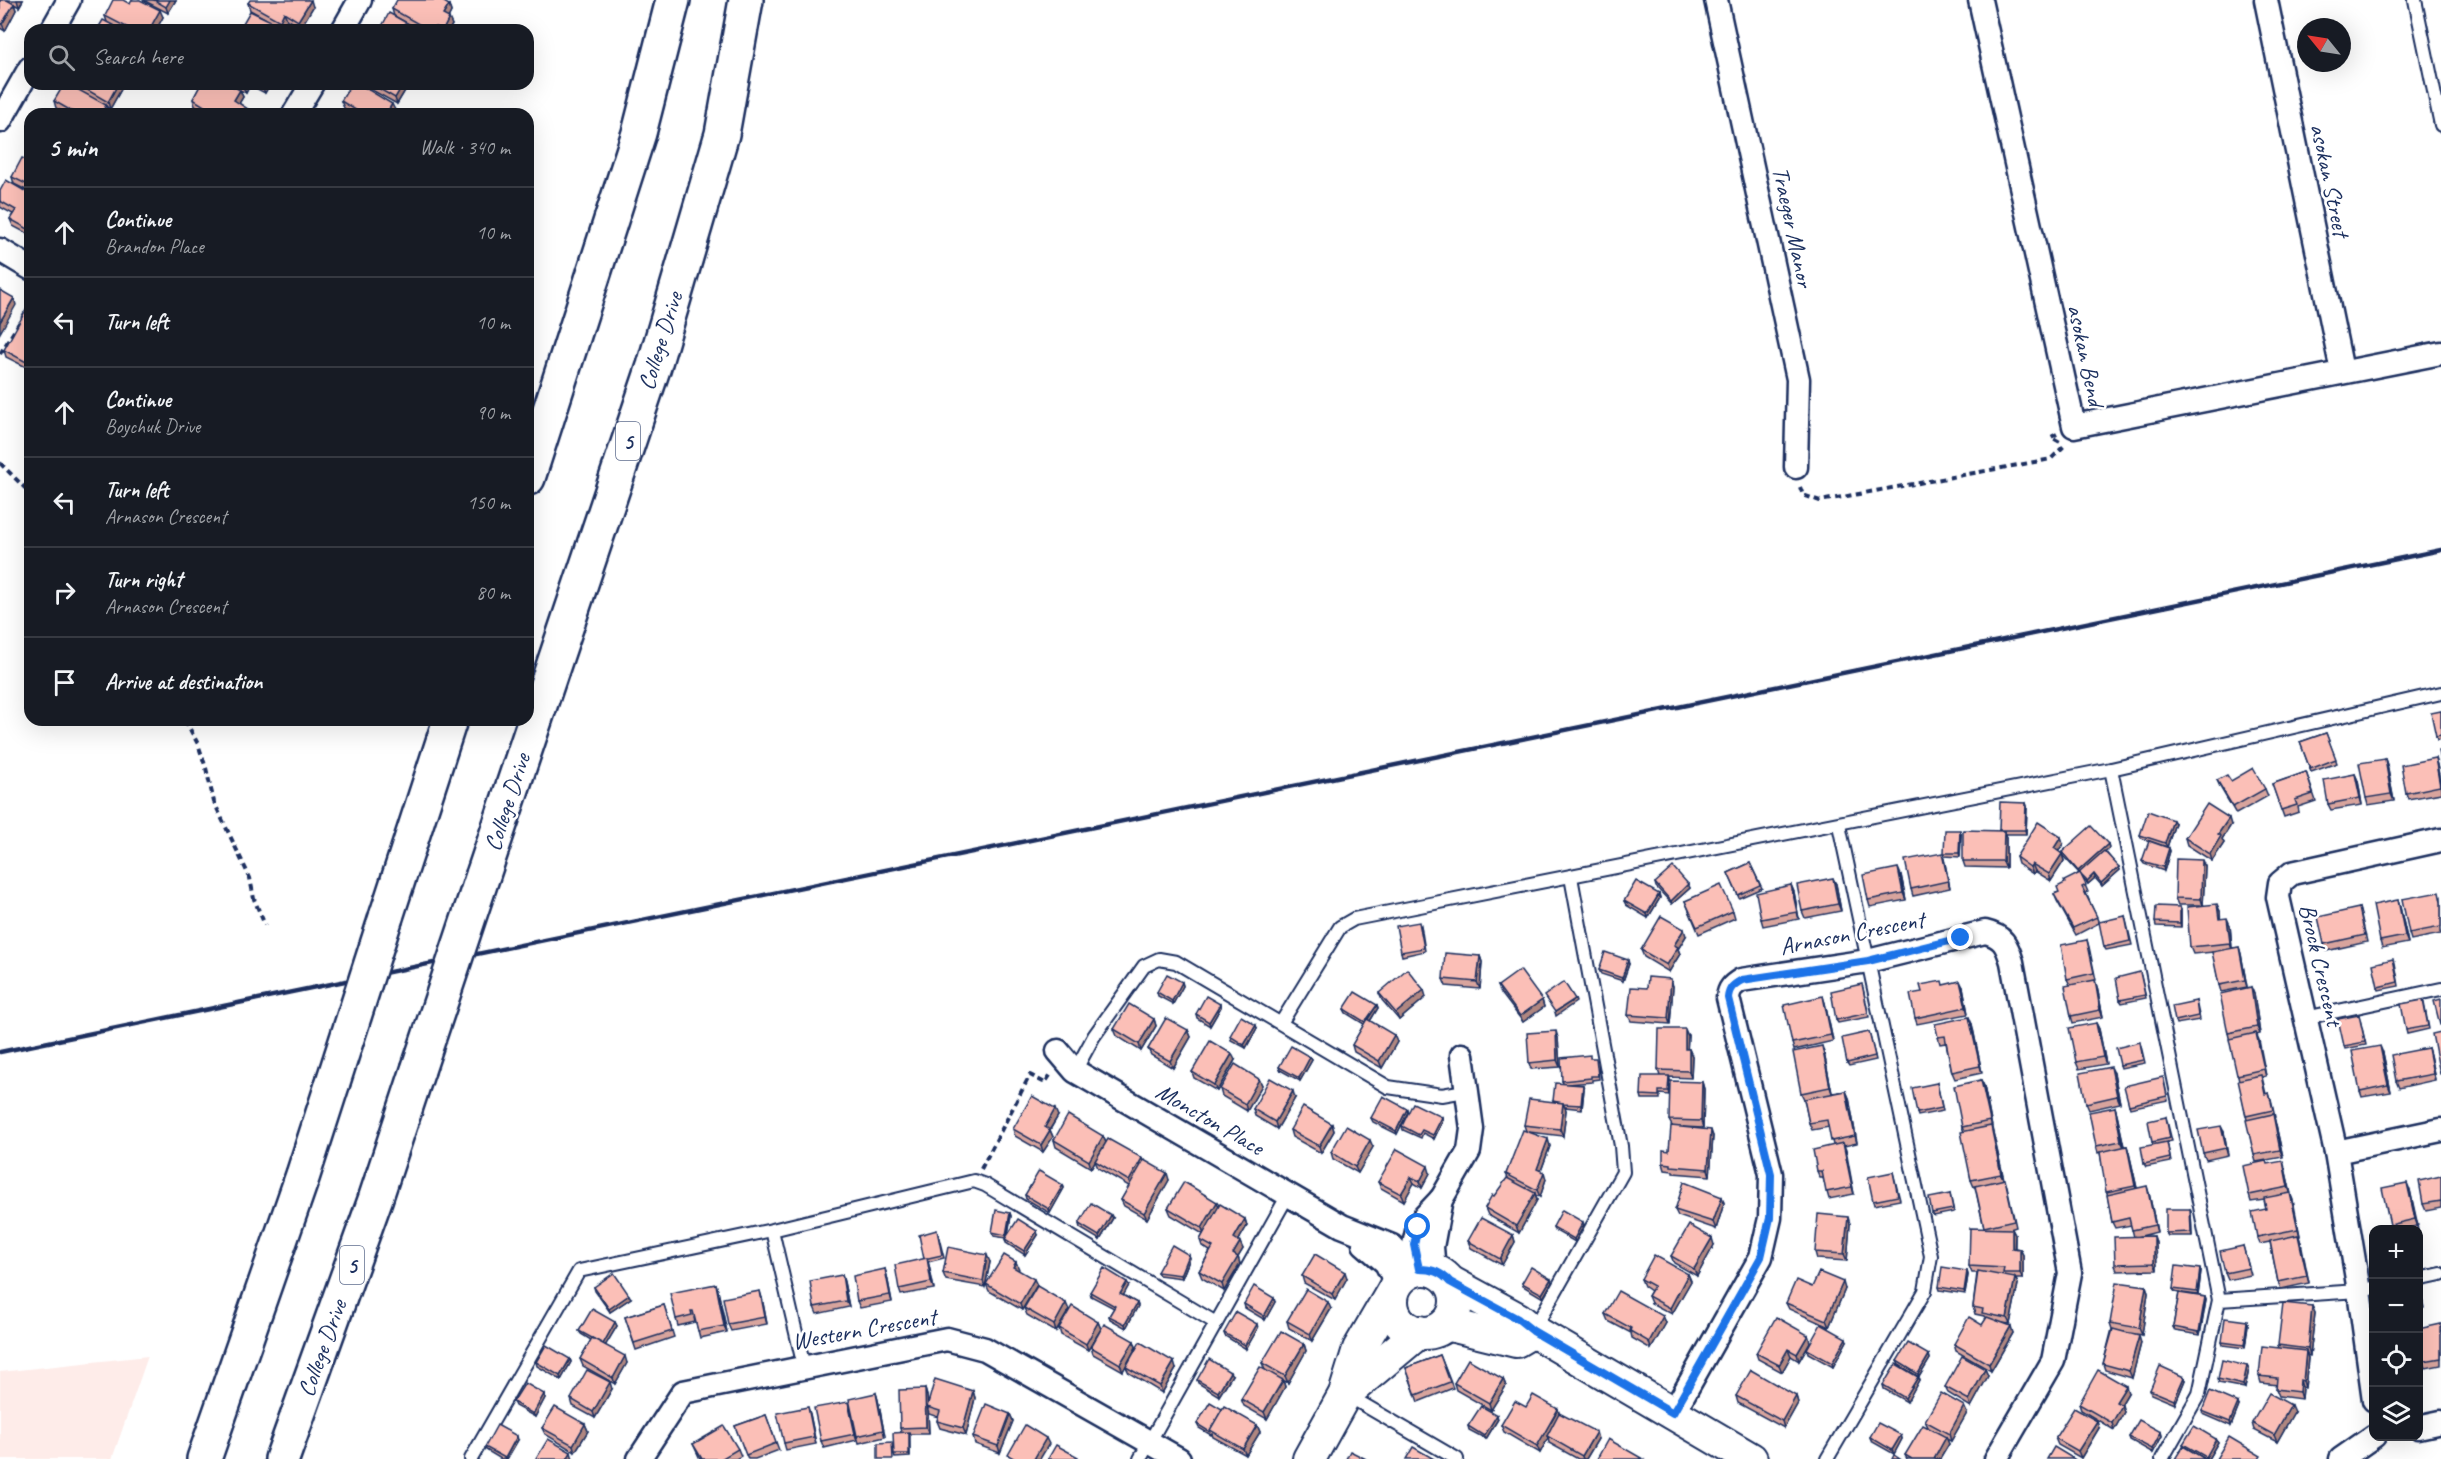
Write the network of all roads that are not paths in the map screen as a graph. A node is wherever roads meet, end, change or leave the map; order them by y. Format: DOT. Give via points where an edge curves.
graph roads {
  1 [pos="69,0"];
  2 [pos="360,0"];
  3 [pos="673,0"];
  4 [pos="747,0"];
  5 [pos="1716,0"];
  6 [pos="1980,0"];
  7 [pos="2266,0"];
  8 [pos="2415,0"];
  9 [pos="55,24"];
  10 [pos="346,24"];
  11 [pos="24,79"];
  12 [pos="308,90"];
  13 [pos="298,108"];
  14 [pos="0,121"];
  15 [pos="2441,125"];
  16 [pos="0,250"];
  17 [pos="24,264"];
  18 [pos="2441,353"];
  19 [pos="2342,371"];
  20 [pos="534,459"];
  21 [pos="1796,467"];
  22 [pos="2441,693"];
  23 [pos="534,723"];
  24 [pos="448,726"];
  25 [pos="533,726"];
  26 [pos="2111,769"];
  27 [pos="1839,825"];
  28 [pos="2441,840"];
  29 [pos="1571,877"];
  30 [pos="1868,961"];
  31 [pos="2441,989"];
  32 [pos="2306,1018"];
  33 [pos="1281,1023"];
  34 [pos="1058,1051"];
  35 [pos="1462,1055"];
  36 [pos="1075,1071"];
  37 [pos="1465,1092"];
  38 [pos="2441,1130"];
  39 [pos="2336,1152"];
  40 [pos="1288,1195"];
  41 [pos="772,1230"];
  42 [pos="2441,1274"];
  43 [pos="1418,1278"];
  44 [pos="2423,1278"];
  45 [pos="2366,1290"];
  46 [pos="2219,1300"];
  47 [pos="1216,1323"];
  48 [pos="1433,1328"];
  49 [pos="1533,1331"];
  50 [pos="804,1367"];
  51 [pos="2372,1387"];
  52 [pos="1345,1394"];
  53 [pos="1673,1413"];
  54 [pos="2441,1422"];
  55 [pos="2423,1426"];
  56 [pos="2369,1440"];
  57 [pos="1145,1451"];
  58 [pos="204,1459"];
  59 [pos="282,1459"];
  60 [pos="471,1459"];
  61 [pos="639,1459"];
  62 [pos="1179,1459"];
  63 [pos="1309,1459"];
  64 [pos="1457,1459"];
  65 [pos="1752,1459"];
  66 [pos="1827,1459"];
  67 [pos="1996,1459"];
  68 [pos="2162,1459"];
  69 [pos="2341,1459"];
  1 -- 9 [label="street"];
  2 -- 10 [label="street"];
  3 -- 20 [label="highway" via="639,133"];
  4 -- 23 [label="highway, College Drive / 5, bridge" via="722,134 654,366"];
  5 -- 21 [label="street, Traeger Manor" via="1798,379"];
  6 -- 19 [label="street, asokan Bend" via="2074,426"];
  7 -- 19 [label="street, asokan Street"];
  8 -- 15 [label="lane"];
  11 -- 14 [label="street"];
  12 -- 13 [label="street"];
  16 -- 17 [label="street"];
  18 -- 19 [label="street, asokan Bend"];
  22 -- 26 [label="lane"];
  24 -- 58 [label="highway, bridge" via="300,1186"];
  25 -- 59 [label="highway, College Drive / 5, bridge" via="375,1200"];
  26 -- 27 [label="lane"];
  26 -- 46 [label="lane"];
  27 -- 29 [label="lane"];
  27 -- 30 [label="lane"];
  28 -- 32 [label="street, Brock Crescent" via="2292,873 2280,883 2278,897"];
  29 -- 33 [label="lane" via="1354,919 1341,927"];
  29 -- 49 [label="lane" via="1622,1146 1623,1172"];
  30 -- 53 [label="street, Arnason Crescent" via="1742,980 1729,991 1771,1174 1770,1218 1761,1257"];
  30 -- 66 [label="lane" via="1931,1256 1925,1291"];
  30 -- 67 [label="street, Arnason Crescent" via="1984,933 2004,942 2012,962 2070,1273 2053,1361"];
  31 -- 32 [label="lane"];
  32 -- 39 [label="street, Brock Crescent"];
  33 -- 36 [label="lane" via="1176,962 1159,959 1144,966 1094,1036"];
  33 -- 37 [label="lane" via="1388,1087 1442,1095"];
  34 -- 36 [label="street, Moncton Place"];
  35 -- 37 [label="street"];
  36 -- 40 [label="street, Moncton Place"];
  37 -- 43 [label="street" via="1472,1129 1469,1151 1442,1198 1432,1247"];
  38 -- 39 [label="street"];
  39 -- 45 [label="street, Brock Crescent"];
  40 -- 43 [label="street, Moncton Place" via="1342,1226 1392,1246"];
  40 -- 47 [label="lane"];
  41 -- 47 [label="lane" via="974,1181"];
  41 -- 50 [label="lane"];
  41 -- 60 [label="lane" via="579,1270"];
  42 -- 44 [label="lane"];
  43 -- 48 [label="street" via="1456,1299 1452,1317"];
  43 -- 48 [label="street" via="1393,1308 1396,1317 1410,1329"];
  43 -- 49 [label="street" via="1518,1319"];
  43 -- 52 [label="street" via="1359,1349"];
  45 -- 46 [label="lane"];
  45 -- 51 [label="street, Brock Crescent"];
  46 -- 68 [label="lane" via="2199,1394"];
  47 -- 57 [label="lane"];
  48 -- 49 [label="street" via="1516,1341"];
  48 -- 52 [label="street"];
  49 -- 53 [label="street"];
  50 -- 57 [label="street, Western Crescent" via="947,1339 985,1348"];
  50 -- 61 [label="street, Western Crescent" via="683,1392"];
  52 -- 63 [label="street"];
  52 -- 64 [label="lane"];
  53 -- 65 [label="street"];
  54 -- 55 [label="street"];
  56 -- 69 [label="street"];
  57 -- 62 [label="street, Western Crescent"];
}
